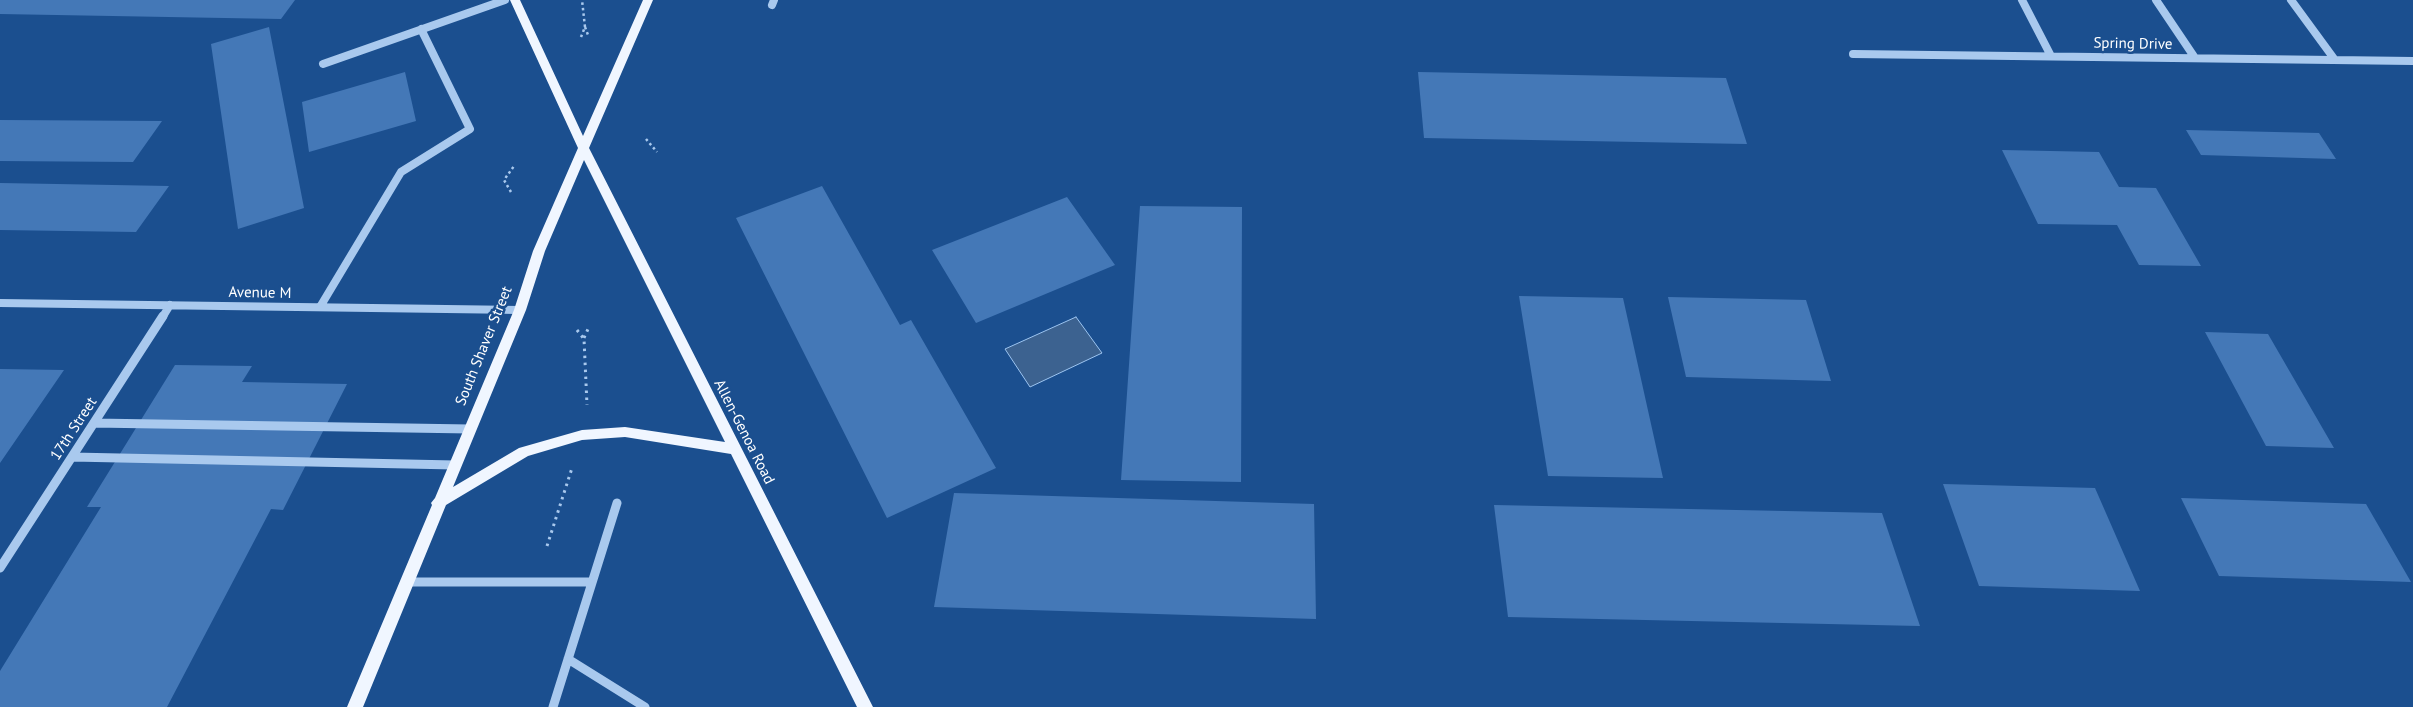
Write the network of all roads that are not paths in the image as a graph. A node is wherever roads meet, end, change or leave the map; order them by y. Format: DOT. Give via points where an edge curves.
graph roads {
  1 [pos="505,0"];
  2 [pos="515,0"];
  3 [pos="648,0"];
  4 [pos="2022,0"];
  5 [pos="2156,0"];
  6 [pos="2291,0"];
  7 [pos="421,29"];
  8 [pos="1853,54"];
  9 [pos="2051,56"];
  10 [pos="2195,58"];
  11 [pos="2335,60"];
  12 [pos="2413,61"];
  13 [pos="323,64"];
  14 [pos="584,149"];
  15 [pos="0,303"];
  16 [pos="170,305"];
  17 [pos="320,307"];
  18 [pos="520,310"];
  19 [pos="94,423"];
  20 [pos="470,429"];
  21 [pos="735,449"];
  22 [pos="72,457"];
  23 [pos="455,465"];
  24 [pos="438,503"];
  25 [pos="617,503"];
  26 [pos="0,568"];
  27 [pos="407,582"];
  28 [pos="592,582"];
  29 [pos="568,659"];
  30 [pos="356,707"];
  31 [pos="553,707"];
  32 [pos="645,707"];
  33 [pos="865,707"];
  1 -- 7 [label="street"];
  2 -- 14 [label="main road, Allen-Genoa Road"];
  3 -- 14 [label="main road, South Shaver Street"];
  4 -- 9 [label="street"];
  5 -- 10 [label="street"];
  6 -- 11 [label="street"];
  7 -- 13 [label="street"];
  7 -- 17 [label="street" via="470,129 401,172"];
  8 -- 9 [label="street, Spring Drive"];
  9 -- 10 [label="street, Spring Drive"];
  10 -- 11 [label="street, Spring Drive"];
  11 -- 12 [label="street, Spring Drive"];
  14 -- 18 [label="main road, South Shaver Street" via="539,251"];
  14 -- 21 [label="main road, Allen-Genoa Road"];
  15 -- 16 [label="street, Avenue M"];
  16 -- 17 [label="street, Avenue M"];
  16 -- 19 [label="street, 17th Street"];
  17 -- 18 [label="street, Avenue M"];
  18 -- 20 [label="main road, South Shaver Street"];
  19 -- 20 [label="street"];
  19 -- 22 [label="street, 17th Street"];
  20 -- 23 [label="main road, South Shaver Street"];
  21 -- 24 [label="main road" via="625,432 582,435 524,452"];
  21 -- 33 [label="main road, Allen-Genoa Road"];
  22 -- 23 [label="street"];
  22 -- 26 [label="street, 17th Street"];
  23 -- 24 [label="main road, South Shaver Street"];
  24 -- 27 [label="main road, South Shaver Street"];
  25 -- 28 [label="street"];
  27 -- 28 [label="street"];
  27 -- 30 [label="main road, South Shaver Street"];
  28 -- 29 [label="street"];
  29 -- 31 [label="street"];
  29 -- 32 [label="street"];
}
